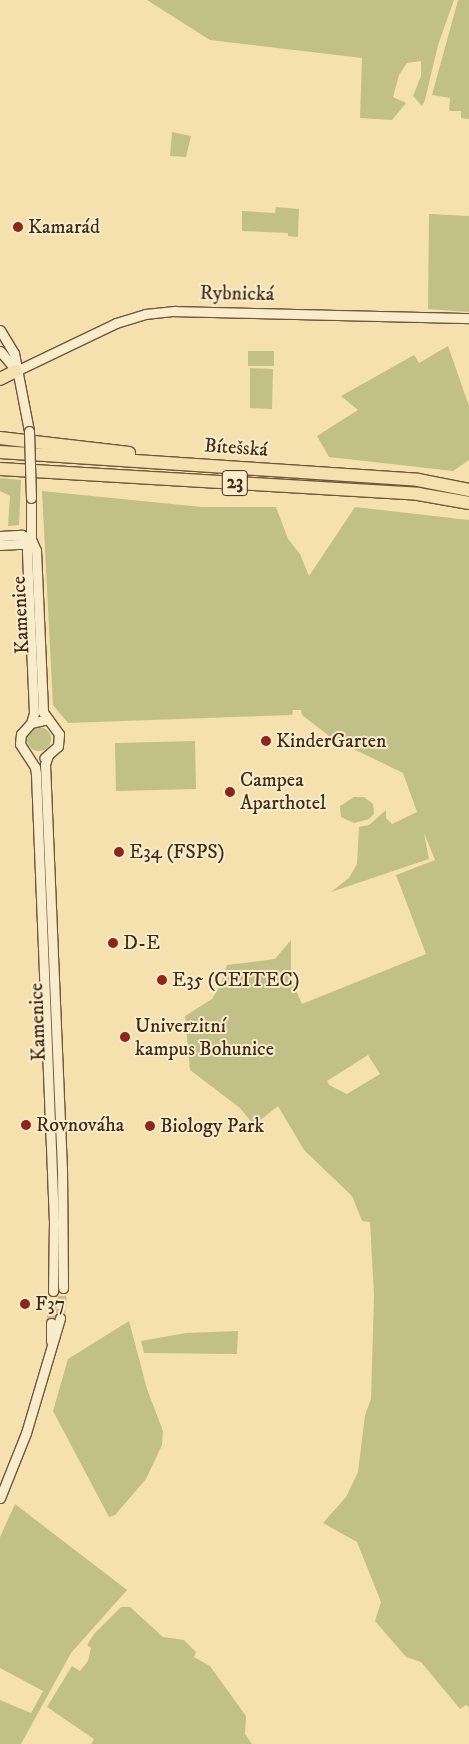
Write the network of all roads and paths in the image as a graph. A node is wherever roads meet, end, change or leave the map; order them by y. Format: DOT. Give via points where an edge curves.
graph roads {
  1 [pos="469,318"];
  2 [pos="0,330"];
  3 [pos="0,351"];
  4 [pos="16,371"];
  5 [pos="0,379"];
  6 [pos="0,438"];
  7 [pos="0,452"];
  8 [pos="193,464"];
  9 [pos="0,470"];
  10 [pos="469,490"];
  11 [pos="469,503"];
  12 [pos="0,536"];
  13 [pos="31,539"];
  14 [pos="0,545"];
  15 [pos="48,719"];
  16 [pos="31,723"];
  17 [pos="48,755"];
  18 [pos="31,760"];
  19 [pos="62,1288"];
  20 [pos="53,1291"];
  21 [pos="60,1318"];
  22 [pos="50,1323"];
  23 [pos="51,1341"];
  24 [pos="0,1498"];
  1 -- 4 [label="street, Rybnická" via="175,310 145,314 116,323"];
  2 -- 4 [label="street, Kamenice" via="14,353"];
  3 -- 4 [label="street"];
  4 -- 5 [label="highway"];
  4 -- 13 [label="street, Kamenice, bridge" via="29,431"];
  6 -- 8 [label="highway" via="88,446"];
  7 -- 8 [label="highway, Bítešská / 23"];
  8 -- 10 [label="highway, Bítešská / 23" via="418,480"];
  9 -- 11 [label="highway, Bítešská / 23" via="418,494"];
  12 -- 13 [label="street" via="22,535"];
  13 -- 14 [label="street" via="22,544"];
  13 -- 15 [label="street, Kamenice" via="36,550 43,705"];
  13 -- 16 [label="street, Kamenice" via="27,551 34,713"];
  15 -- 16 [label="street"];
  15 -- 17 [label="street, Kamenice" via="60,734 58,746"];
  16 -- 18 [label="street, Kamenice" via="21,734 20,744"];
  17 -- 18 [label="street"];
  17 -- 19 [label="street, Kamenice" via="45,764 62,1169"];
  18 -- 20 [label="street, Kamenice" via="36,774 45,990 54,1221"];
  21 -- 23 [label="street"];
  22 -- 23 [label="street"];
  23 -- 24 [label="street" via="26,1433"];
}
